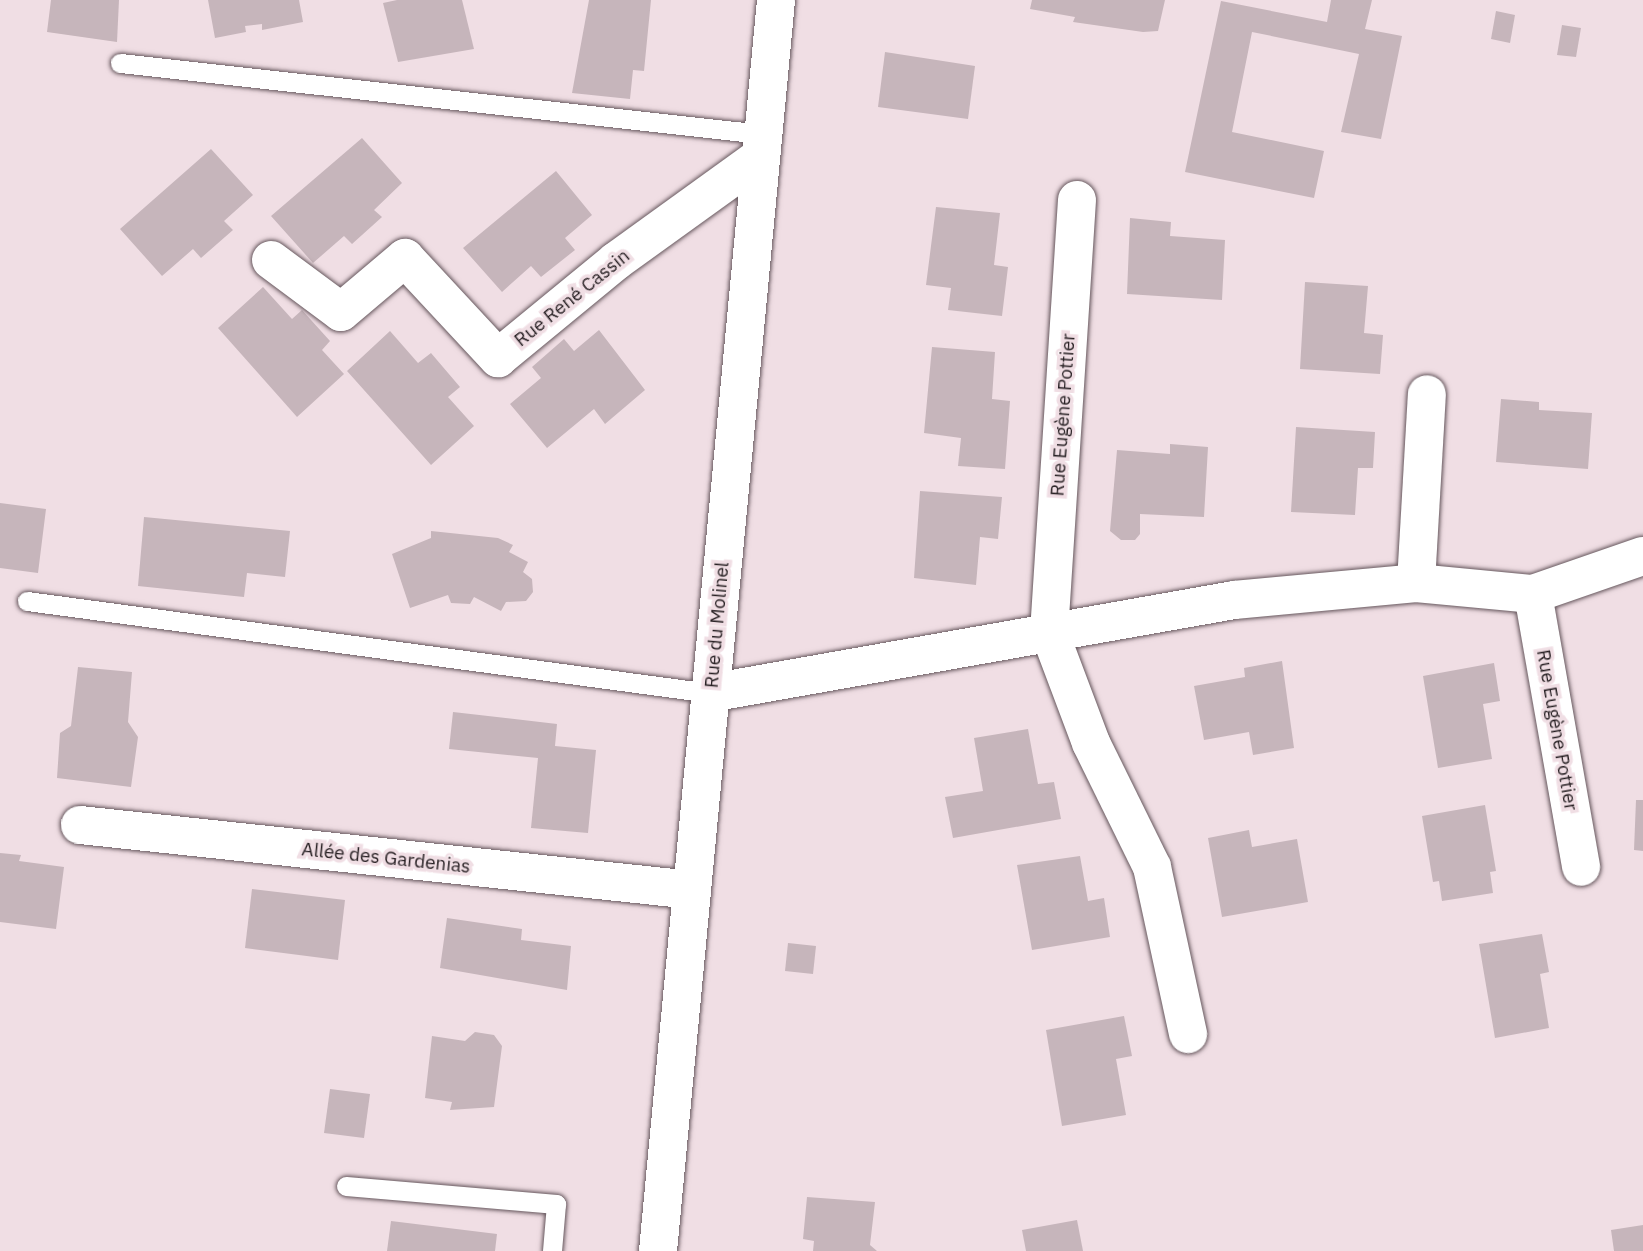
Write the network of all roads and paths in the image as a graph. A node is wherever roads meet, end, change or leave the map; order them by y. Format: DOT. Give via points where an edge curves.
graph roads {
  1 [pos="776,0"];
  2 [pos="120,63"];
  3 [pos="761,145"];
  4 [pos="1077,200"];
  5 [pos="271,260"];
  6 [pos="1427,394"];
  7 [pos="1643,556"];
  8 [pos="1416,583"];
  9 [pos="1533,594"];
  10 [pos="27,601"];
  11 [pos="1049,631"];
  12 [pos="710,693"];
  13 [pos="80,825"];
  14 [pos="1581,867"];
  15 [pos="692,890"];
  16 [pos="1188,1034"];
  17 [pos="346,1186"];
  18 [pos="552,1251"];
  19 [pos="658,1251"];
  1 -- 3 [label="street, Rue du Molinel"];
  2 -- 3 [label="lane"];
  3 -- 5 [label="street, Rue René Cassin" via="498,358 405,257 341,312"];
  3 -- 12 [label="street, Rue du Molinel"];
  4 -- 11 [label="street, Rue Eugène Pottier"];
  6 -- 8 [label="street"];
  7 -- 9 [label="street"];
  8 -- 9 [label="street"];
  8 -- 11 [label="street" via="1234,600"];
  9 -- 14 [label="street, Rue Eugène Pottier"];
  10 -- 12 [label="lane"];
  11 -- 12 [label="street"];
  11 -- 16 [label="street, Rue Eugène Pottier" via="1091,743 1152,867"];
  12 -- 15 [label="street, Rue du Molinel"];
  13 -- 15 [label="street, Allée des Gardenias"];
  15 -- 19 [label="street, Rue du Molinel"];
  17 -- 18 [label="lane" via="556,1204"];
}
